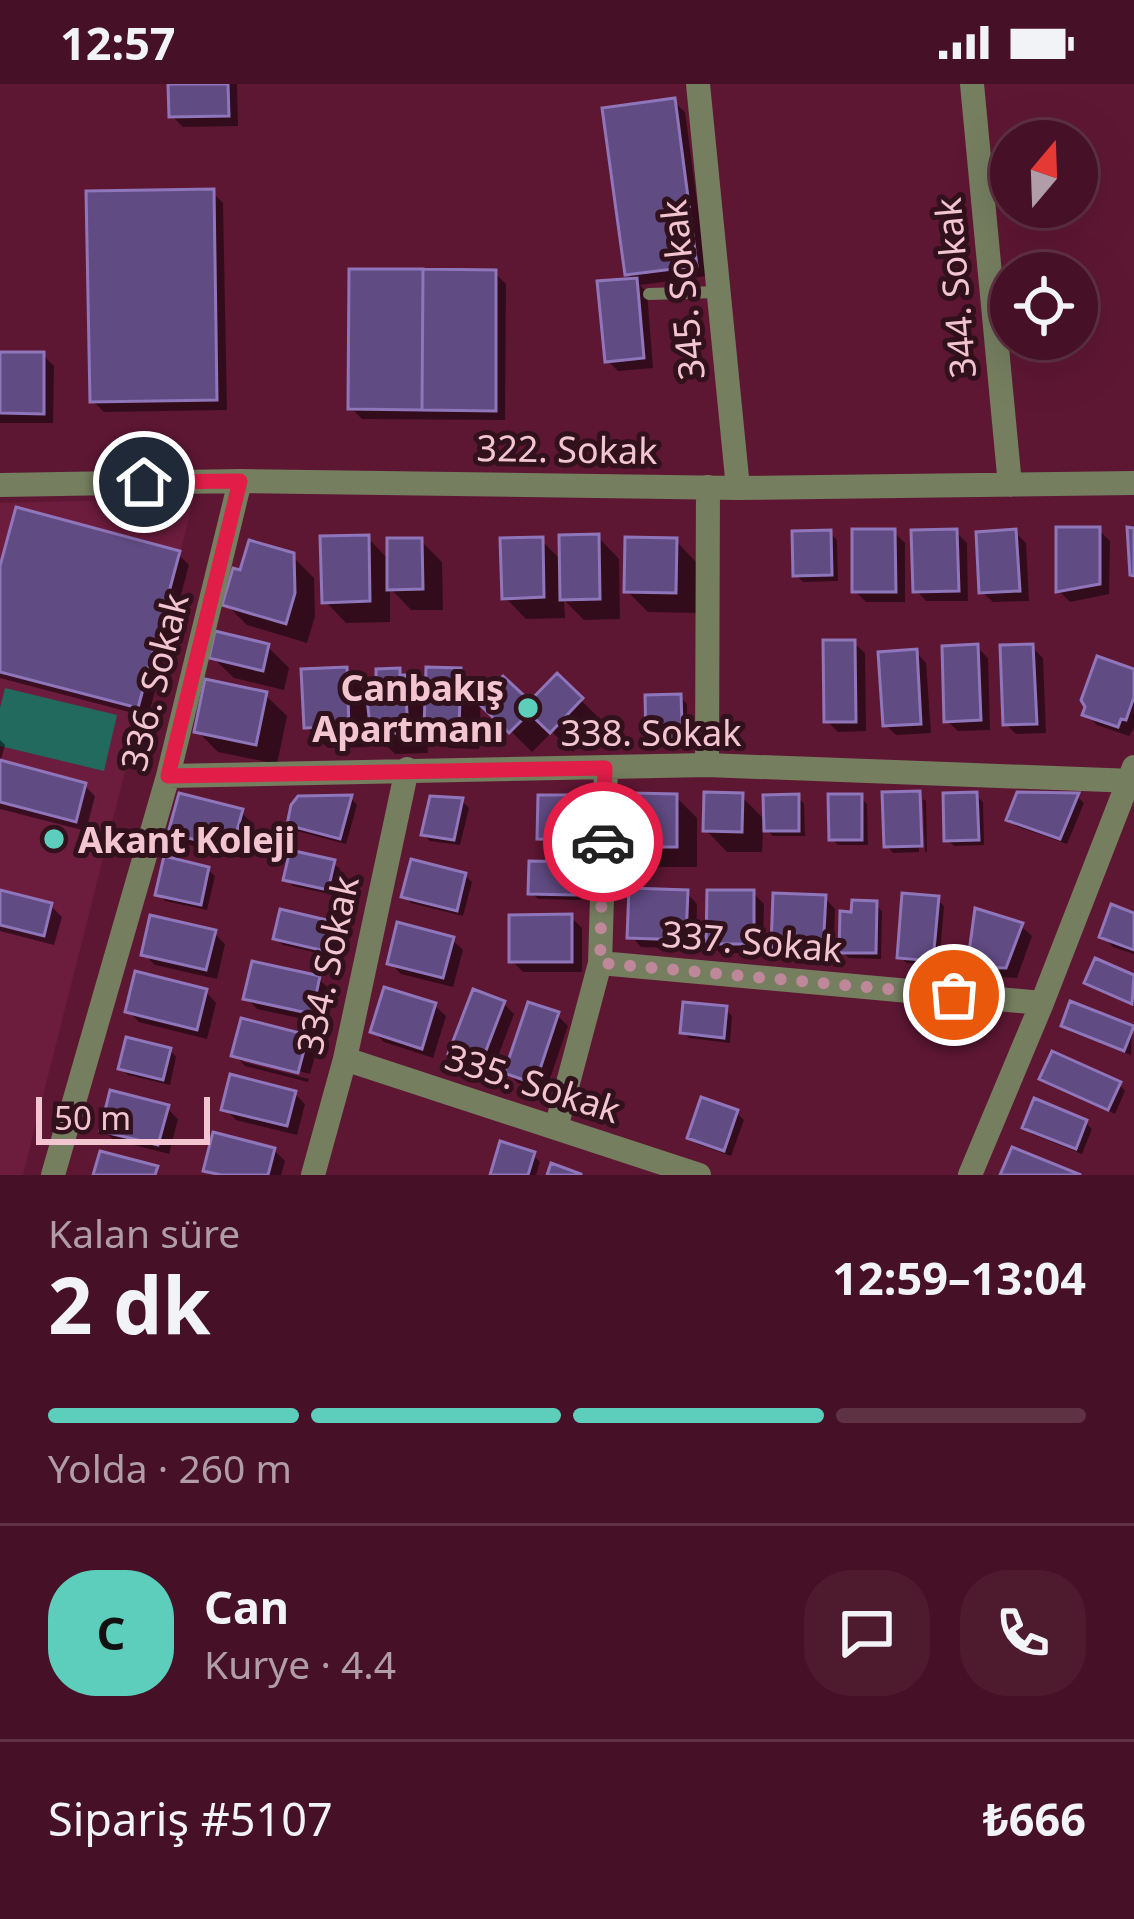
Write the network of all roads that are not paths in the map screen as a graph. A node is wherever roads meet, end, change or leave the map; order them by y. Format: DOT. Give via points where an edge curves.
graph roads {
  1 [pos="698,84"];
  2 [pos="972,84"];
  3 [pos="718,292"];
  4 [pos="649,294"];
  5 [pos="240,481"];
  6 [pos="1134,483"];
  7 [pos="0,484"];
  8 [pos="1010,485"];
  9 [pos="708,487"];
  10 [pos="737,488"];
  11 [pos="707,765"];
  12 [pos="605,768"];
  13 [pos="406,769"];
  14 [pos="168,776"];
  15 [pos="1133,776"];
  16 [pos="600,963"];
  17 [pos="1042,1003"];
  18 [pos="345,1059"];
  19 [pos="556,1128"];
  20 [pos="53,1175"];
  21 [pos="313,1175"];
  22 [pos="699,1175"];
  23 [pos="970,1175"];
  1 -- 3 [label="street, 345. Sokak"];
  2 -- 8 [label="street, 344. Sokak"];
  3 -- 4 [label="lane"];
  3 -- 10 [label="street, 345. Sokak"];
  5 -- 7 [label="street, 322. Sokak"];
  5 -- 9 [label="street, 322. Sokak"];
  5 -- 14 [label="street, 336. Sokak"];
  6 -- 8 [label="street, 322. Sokak"];
  8 -- 10 [label="street, 322. Sokak"];
  9 -- 10 [label="street, 322. Sokak"];
  9 -- 11 [label="street"];
  11 -- 12 [label="street, 338. Sokak"];
  11 -- 15 [label="street, 338. Sokak"];
  12 -- 13 [label="street, 338. Sokak"];
  12 -- 16 [label="street"];
  13 -- 14 [label="street, 338. Sokak"];
  13 -- 18 [label="street, 334. Sokak"];
  14 -- 20 [label="street, 336. Sokak"];
  15 -- 17 [label="street"];
  16 -- 17 [label="street, 337. Sokak"];
  16 -- 19 [label="street"];
  17 -- 23 [label="street"];
  18 -- 19 [label="street, 335. Sokak"];
  18 -- 21 [label="street, 334. Sokak"];
  19 -- 22 [label="street, 335. Sokak"];
}
